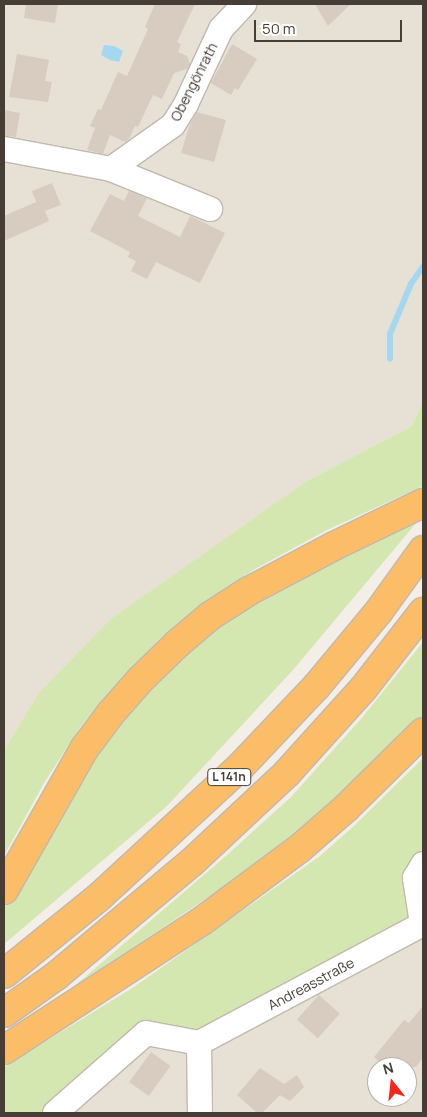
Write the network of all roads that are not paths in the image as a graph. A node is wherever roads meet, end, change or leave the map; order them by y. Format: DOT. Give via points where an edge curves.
graph roads {
  1 [pos="244,4"];
  2 [pos="4,149"];
  3 [pos="111,169"];
  4 [pos="210,209"];
  5 [pos="423,503"];
  6 [pos="423,550"];
  7 [pos="423,612"];
  8 [pos="423,732"];
  9 [pos="423,864"];
  10 [pos="4,890"];
  11 [pos="423,924"];
  12 [pos="4,974"];
  13 [pos="4,1013"];
  14 [pos="199,1044"];
  15 [pos="4,1050"];
  16 [pos="55,1113"];
  17 [pos="200,1113"];
  1 -- 3 [label="street, Obengönrath" via="221,29 173,125"];
  2 -- 3 [label="street"];
  3 -- 4 [label="street"];
  5 -- 10 [label="highway" via="249,591 210,616 140,680 84,749"];
  6 -- 12 [label="highway, L 141n" via="379,611 316,687 240,767 98,898"];
  7 -- 13 [label="highway, L 141n" via="363,689 287,773 185,868 56,976"];
  8 -- 15 [label="highway" via="374,782 299,849 202,921"];
  9 -- 11 [label="street" via="415,878"];
  11 -- 14 [label="street, Andreasstraße"];
  14 -- 16 [label="street" via="146,1033"];
  14 -- 17 [label="street"];
}
